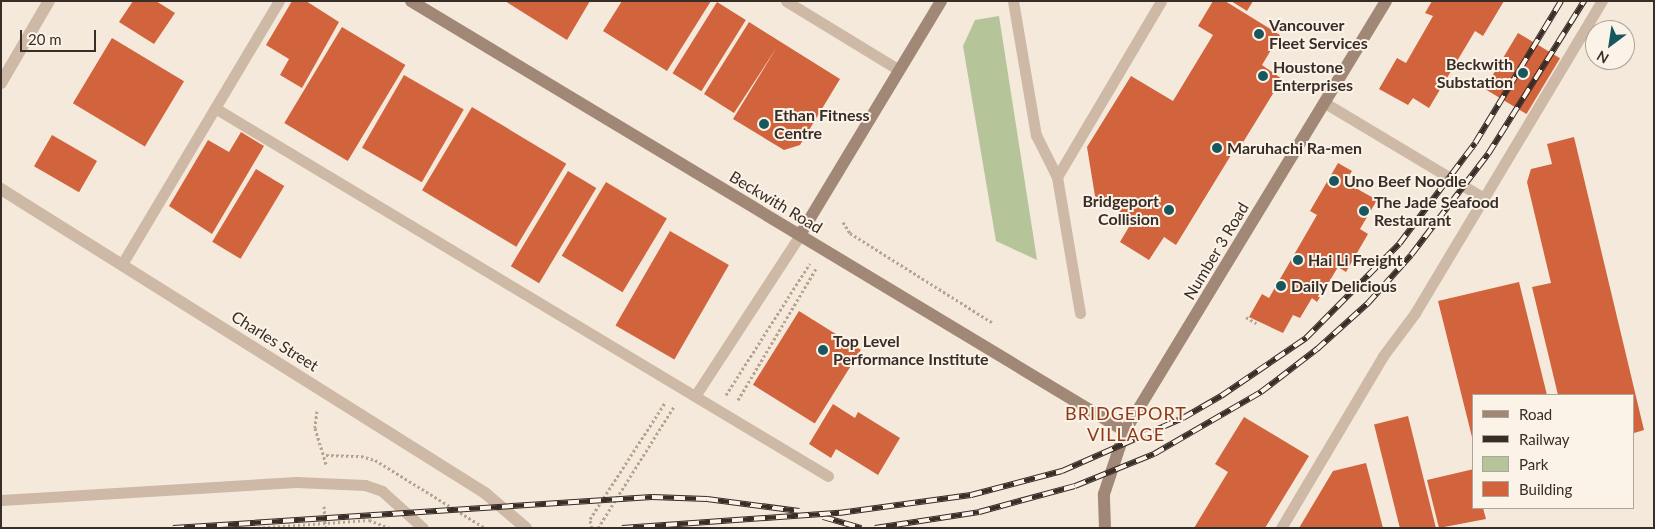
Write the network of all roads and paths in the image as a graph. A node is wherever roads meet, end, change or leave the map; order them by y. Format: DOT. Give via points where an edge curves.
graph roads {
  1 [pos="49,1"];
  2 [pos="279,1"];
  3 [pos="411,1"];
  4 [pos="786,1"];
  5 [pos="941,1"];
  6 [pos="1013,1"];
  7 [pos="1161,1"];
  8 [pos="1386,1"];
  9 [pos="1602,1"];
  10 [pos="899,70"];
  11 [pos="1,83"];
  12 [pos="1325,103"];
  13 [pos="215,108"];
  14 [pos="1057,177"];
  15 [pos="1,189"];
  16 [pos="1484,198"];
  17 [pos="843,222"];
  18 [pos="800,235"];
  19 [pos="811,262"];
  20 [pos="122,264"];
  21 [pos="817,267"];
  22 [pos="1080,313"];
  23 [pos="1246,317"];
  24 [pos="1256,323"];
  25 [pos="993,324"];
  26 [pos="320,388"];
  27 [pos="695,396"];
  28 [pos="668,397"];
  29 [pos="684,407"];
  30 [pos="717,409"];
  31 [pos="728,416"];
  32 [pos="1125,431"];
  33 [pos="326,454"];
  34 [pos="327,470"];
  35 [pos="828,476"];
  36 [pos="1,500"];
  37 [pos="324,506"];
  38 [pos="324,523"];
  39 [pos="253,528"];
  40 [pos="324,528"];
  41 [pos="390,528"];
  42 [pos="423,528"];
  43 [pos="485,528"];
  44 [pos="526,528"];
  45 [pos="592,528"];
  46 [pos="598,528"];
  47 [pos="1105,528"];
  48 [pos="1281,528"];
  1 -- 11 [label="street"];
  2 -- 13 [label="lane"];
  3 -- 18 [label="street, Beckwith Road"];
  4 -- 10 [label="lane"];
  5 -- 10 [label="street"];
  6 -- 14 [label="lane" via="1036,135"];
  7 -- 14 [label="lane"];
  8 -- 12 [label="street, Number 3 Road"];
  9 -- 16 [label="lane"];
  10 -- 18 [label="street"];
  12 -- 16 [label="lane"];
  12 -- 32 [label="street, Number 3 Road"];
  13 -- 20 [label="lane"];
  13 -- 27 [label="lane"];
  14 -- 22 [label="lane"];
  15 -- 20 [label="street, Charles Street"];
  16 -- 48 [label="lane" via="1415,313 1383,356"];
  17 -- 25 [label="path" via="850,233"];
  18 -- 27 [label="lane"];
  18 -- 32 [label="street, Beckwith Road"];
  19 -- 30 [label="path"];
  20 -- 26 [label="street, Charles Street"];
  21 -- 31 [label="path"];
  23 -- 24 [label="path"];
  26 -- 33 [label="path" via="315,428"];
  26 -- 44 [label="street, Charles Street" via="485,493"];
  27 -- 30 [label="lane"];
  28 -- 45 [label="path" via="590,519"];
  29 -- 46 [label="path" via="675,405"];
  30 -- 31 [label="lane"];
  31 -- 35 [label="lane"];
  32 -- 47 [label="street, Number 3 Road" via="1104,494"];
  33 -- 34 [label="path"];
  33 -- 43 [label="path" via="375,460"];
  36 -- 42 [label="lane" via="326,482 366,485 382,492"];
  37 -- 38 [label="path"];
  38 -- 39 [label="path"];
  38 -- 40 [label="path"];
  38 -- 41 [label="path" via="369,520"];
}
